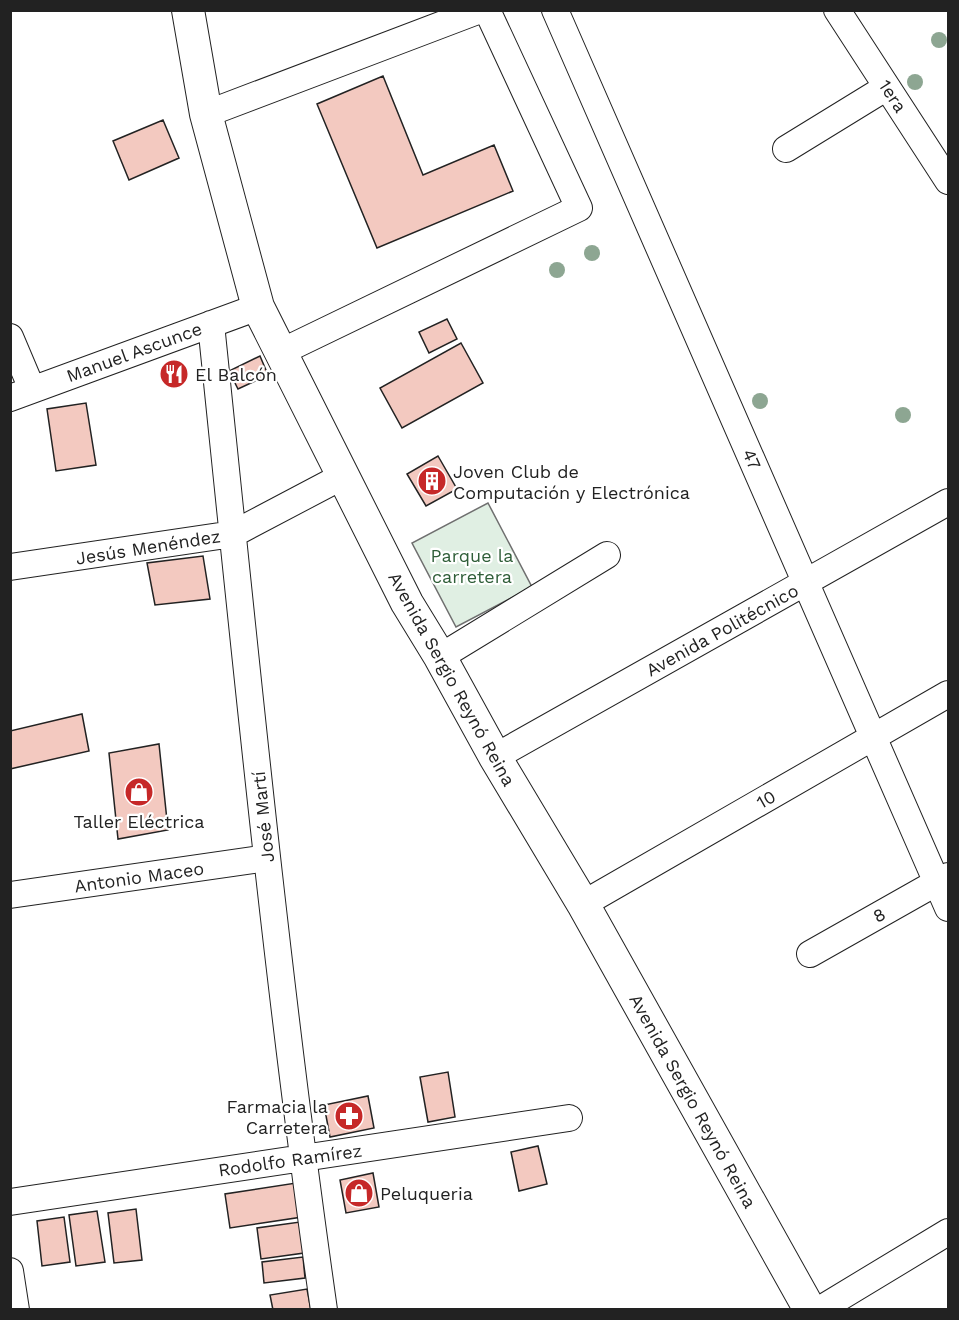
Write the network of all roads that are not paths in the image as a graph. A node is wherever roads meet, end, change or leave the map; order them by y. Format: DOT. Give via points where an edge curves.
graph roads {
  1 [pos="188,10"];
  2 [pos="480,10"];
  3 [pos="487,10"];
  4 [pos="555,10"];
  5 [pos="837,10"];
  6 [pos="887,87"];
  7 [pos="206,114"];
  8 [pos="786,149"];
  9 [pos="948,181"];
  10 [pos="258,307"];
  11 [pos="211,324"];
  12 [pos="10,338"];
  13 [pos="281,352"];
  14 [pos="21,393"];
  15 [pos="343,476"];
  16 [pos="948,502"];
  17 [pos="233,534"];
  18 [pos="607,555"];
  19 [pos="10,567"];
  20 [pos="806,583"];
  21 [pos="440,657"];
  22 [pos="948,694"];
  23 [pos="873,738"];
  24 [pos="495,757"];
  25 [pos="267,858"];
  26 [pos="943,880"];
  27 [pos="10,895"];
  28 [pos="583,904"];
  29 [pos="948,908"];
  30 [pos="810,954"];
  31 [pos="569,1118"];
  32 [pos="302,1158"];
  33 [pos="10,1202"];
  34 [pos="948,1232"];
  35 [pos="10,1271"];
  36 [pos="16,1310"];
  37 [pos="324,1310"];
  38 [pos="810,1310"];
  39 [pos="819,1310"];
  1 -- 7 [label="main road, Avenida Sergio Reynó Reina"];
  2 -- 7 [label="street"];
  3 -- 13 [label="street" via="579,208"];
  4 -- 20 [label="street, 47"];
  5 -- 6 [label="street, 1era"];
  6 -- 8 [label="street"];
  6 -- 9 [label="street, 1era"];
  7 -- 10 [label="main road, Avenida Sergio Reynó Reina"];
  10 -- 11 [label="street, Manuel Ascunce"];
  10 -- 13 [label="main road, Avenida Sergio Reynó Reina"];
  11 -- 14 [label="street, Manuel Ascunce"];
  11 -- 17 [label="street, José Martí"];
  12 -- 14 [label="street"];
  13 -- 15 [label="main road, Avenida Sergio Reynó Reina"];
  15 -- 17 [label="street, Jesús Menéndez"];
  15 -- 21 [label="main road, Avenida Sergio Reynó Reina" via="407,603"];
  16 -- 20 [label="street, Avenida Politécnico"];
  17 -- 19 [label="street, Jesús Menéndez"];
  17 -- 25 [label="street, José Martí"];
  18 -- 21 [label="street"];
  20 -- 23 [label="street, 47"];
  20 -- 24 [label="street, Avenida Politécnico"];
  21 -- 24 [label="main road, Avenida Sergio Reynó Reina"];
  22 -- 23 [label="street, 10"];
  23 -- 26 [label="street, 47"];
  23 -- 28 [label="street, 10"];
  24 -- 28 [label="main road, Avenida Sergio Reynó Reina"];
  25 -- 27 [label="street, Antonio Maceo"];
  25 -- 32 [label="street, José Martí"];
  26 -- 29 [label="street, 47"];
  26 -- 30 [label="street, 8"];
  28 -- 38 [label="main road, Avenida Sergio Reynó Reina"];
  31 -- 32 [label="street, Rodolfo Ramírez"];
  32 -- 33 [label="street, Rodolfo Ramírez"];
  32 -- 37 [label="street, José Martí"];
  34 -- 39 [label="street"];
  35 -- 36 [label="street"];
}
